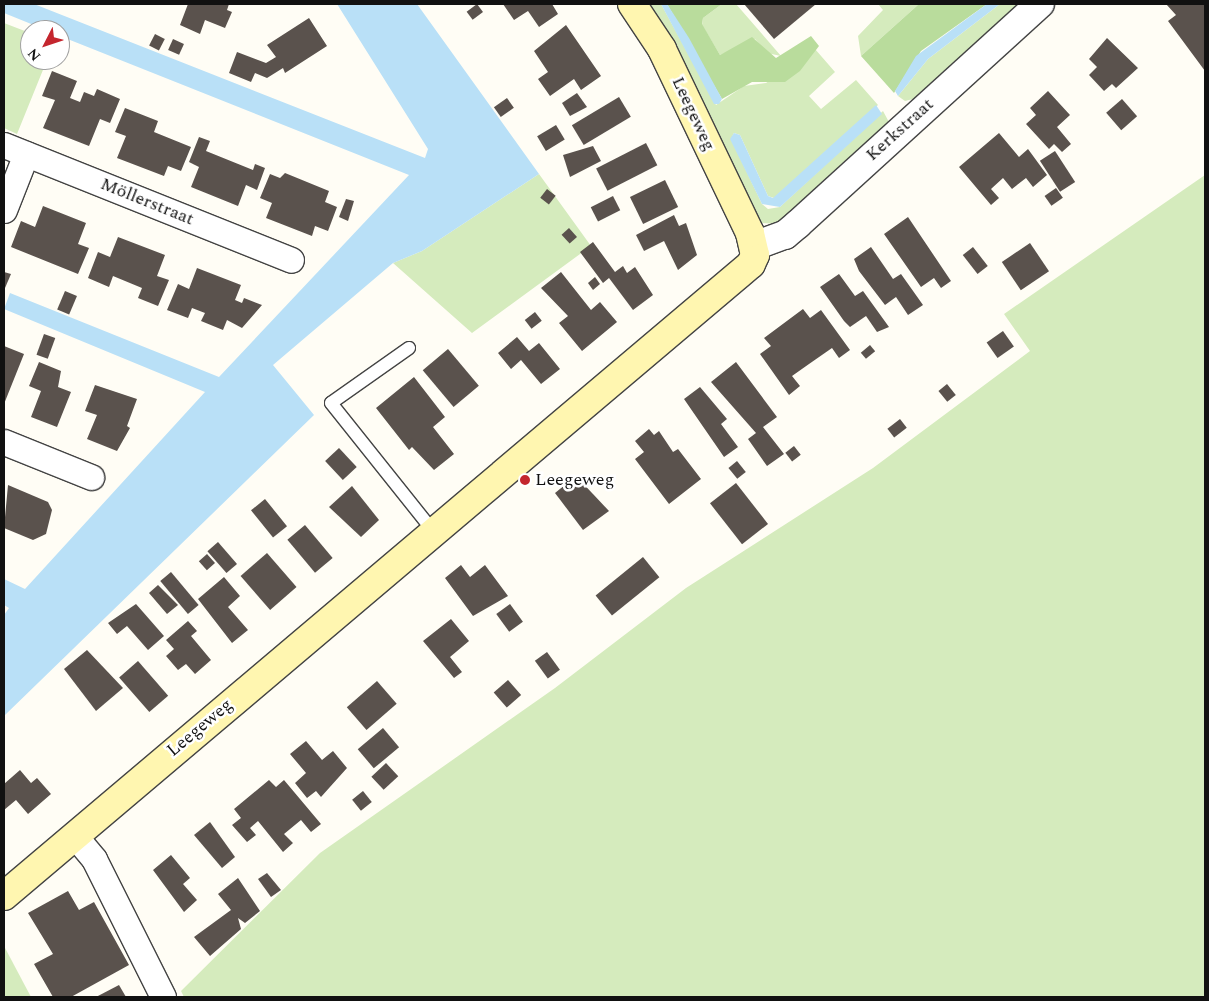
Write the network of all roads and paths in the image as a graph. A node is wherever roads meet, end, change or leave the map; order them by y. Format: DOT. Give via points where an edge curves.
graph roads {
  1 [pos="632,4"];
  2 [pos="1040,4"];
  3 [pos="15,149"];
  4 [pos="4,210"];
  5 [pos="754,246"];
  6 [pos="291,260"];
  7 [pos="409,348"];
  8 [pos="4,442"];
  9 [pos="91,477"];
  10 [pos="434,532"];
  11 [pos="74,834"];
  12 [pos="4,896"];
  13 [pos="163,997"];
  1 -- 5 [label="main road, Leegeweg" via="662,49"];
  2 -- 5 [label="street, Kerkstraat" via="798,224 785,234"];
  3 -- 4 [label="street"];
  3 -- 6 [label="street, Möllerstraat"];
  5 -- 10 [label="main road, Leegeweg" via="755,255 738,276"];
  7 -- 10 [label="lane" via="332,403"];
  8 -- 9 [label="street"];
  10 -- 11 [label="main road, Leegeweg"];
  11 -- 12 [label="main road, Leegeweg"];
  11 -- 13 [label="street" via="94,859"];
}
